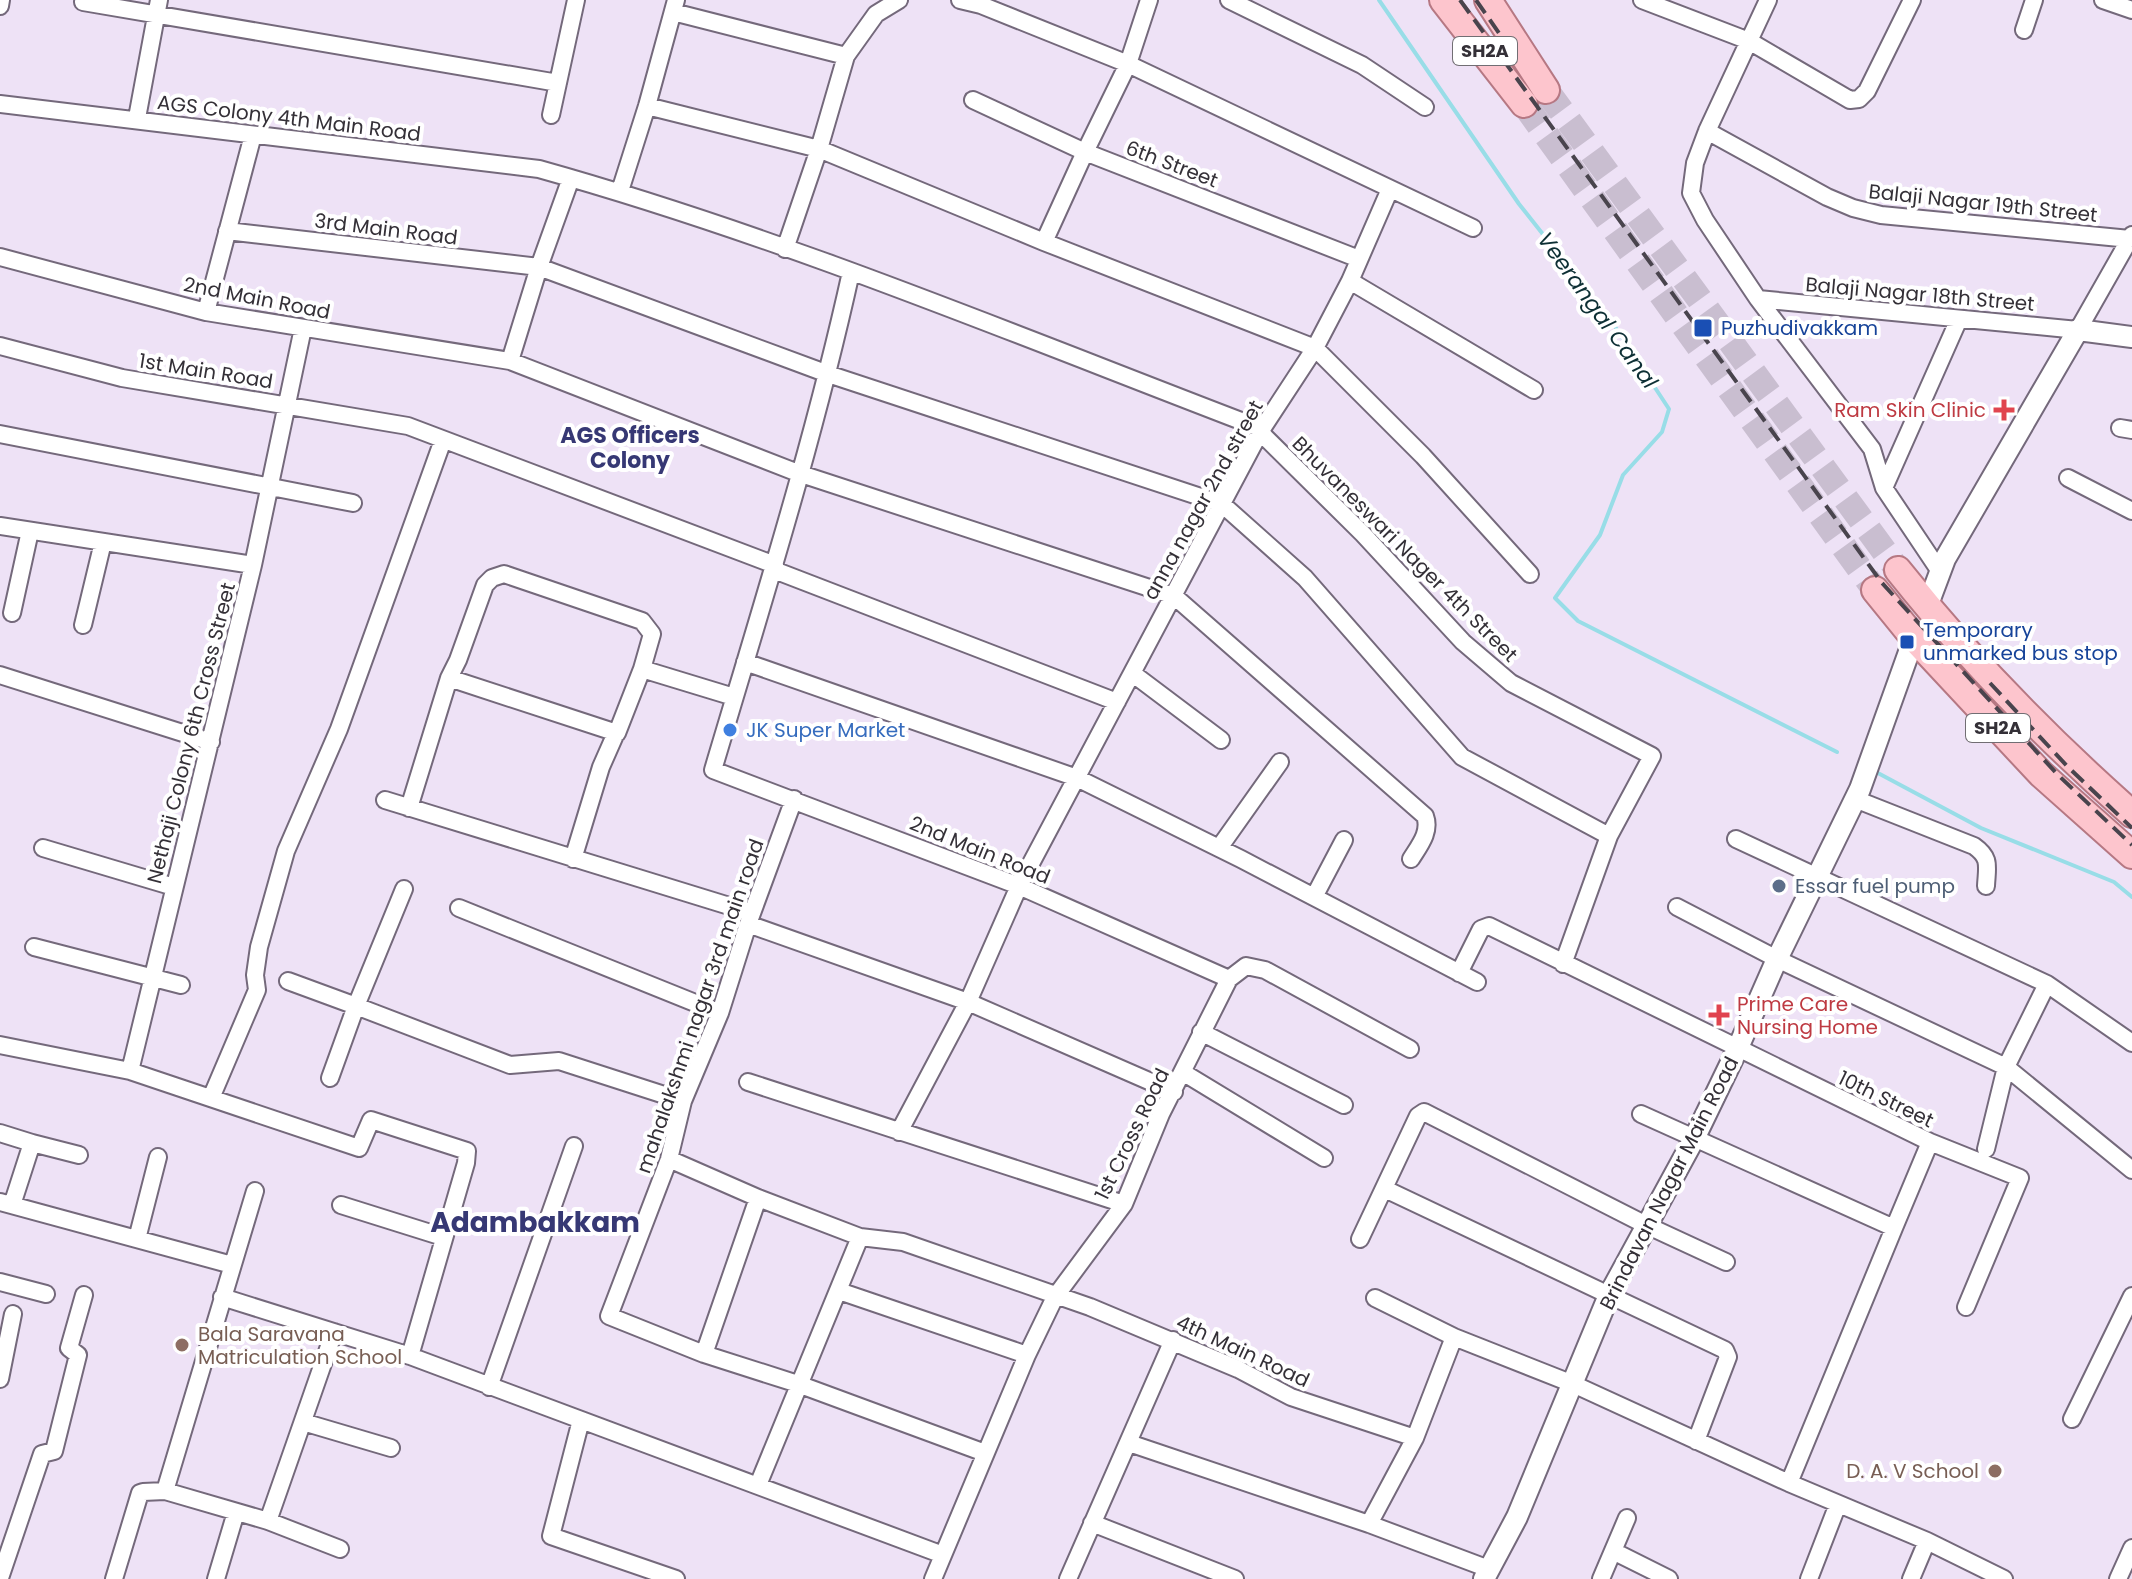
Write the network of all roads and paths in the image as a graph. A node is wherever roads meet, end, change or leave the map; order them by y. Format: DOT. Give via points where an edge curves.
graph roads {
  1 [pos="1,0"];
  2 [pos="576,0"];
  3 [pos="899,0"];
  4 [pos="960,0"];
  5 [pos="1149,0"];
  6 [pos="1229,0"];
  7 [pos="1443,0"];
  8 [pos="1488,0"];
  9 [pos="1642,0"];
  10 [pos="1768,0"];
  11 [pos="1912,0"];
  12 [pos="2034,0"];
  13 [pos="2103,0"];
  14 [pos="83,2"];
  15 [pos="0,6"];
  16 [pos="675,6"];
  17 [pos="158,8"];
  18 [pos="2132,10"];
  19 [pos="1503,22"];
  20 [pos="2024,30"];
  21 [pos="1749,41"];
  22 [pos="1478,42"];
  23 [pos="846,56"];
  24 [pos="1128,64"];
  25 [pos="558,83"];
  26 [pos="973,100"];
  27 [pos="0,104"];
  28 [pos="647,106"];
  29 [pos="1425,107"];
  30 [pos="551,115"];
  31 [pos="137,118"];
  32 [pos="1707,131"];
  33 [pos="253,135"];
  34 [pos="819,149"];
  35 [pos="1085,152"];
  36 [pos="571,178"];
  37 [pos="1390,189"];
  38 [pos="620,191"];
  39 [pos="1473,228"];
  40 [pos="227,231"];
  41 [pos="2131,237"];
  42 [pos="1044,242"];
  43 [pos="785,249"];
  44 [pos="0,257"];
  45 [pos="1359,259"];
  46 [pos="539,267"];
  47 [pos="851,272"];
  48 [pos="1350,281"];
  49 [pos="1758,299"];
  50 [pos="206,312"];
  51 [pos="1959,319"];
  52 [pos="303,328"];
  53 [pos="2078,330"];
  54 [pos="2132,337"];
  55 [pos="0,346"];
  56 [pos="1315,348"];
  57 [pos="510,361"];
  58 [pos="828,374"];
  59 [pos="1534,390"];
  60 [pos="286,404"];
  61 [pos="1261,430"];
  62 [pos="0,434"];
  63 [pos="443,440"];
  64 [pos="798,473"];
  65 [pos="2068,478"];
  66 [pos="271,487"];
  67 [pos="1884,488"];
  68 [pos="353,503"];
  69 [pos="1222,504"];
  70 [pos="2132,511"];
  71 [pos="0,526"];
  72 [pos="30,531"];
  73 [pos="103,542"];
  74 [pos="253,565"];
  75 [pos="774,567"];
  76 [pos="1898,570"];
  77 [pos="1939,570"];
  78 [pos="1530,574"];
  79 [pos="1875,590"];
  80 [pos="1174,596"];
  81 [pos="1927,607"];
  82 [pos="12,613"];
  83 [pos="83,625"];
  84 [pos="1914,638"];
  85 [pos="745,662"];
  86 [pos="642,669"];
  87 [pos="1132,673"];
  88 [pos="0,675"];
  89 [pos="449,678"];
  90 [pos="734,697"];
  91 [pos="1117,702"];
  92 [pos="616,733"];
  93 [pos="1221,740"];
  94 [pos="211,742"];
  95 [pos="2065,755"];
  96 [pos="1280,762"];
  97 [pos="2041,774"];
  98 [pos="1077,778"];
  99 [pos="1858,794"];
  100 [pos="794,799"];
  101 [pos="385,800"];
  102 [pos="409,808"];
  103 [pos="2132,814"];
  104 [pos="1609,836"];
  105 [pos="1736,839"];
  106 [pos="1344,840"];
  107 [pos="43,848"];
  108 [pos="1219,848"];
  109 [pos="2132,855"];
  110 [pos="573,859"];
  111 [pos="1411,859"];
  112 [pos="1820,876"];
  113 [pos="1019,886"];
  114 [pos="1986,886"];
  115 [pos="174,887"];
  116 [pos="404,889"];
  117 [pos="1314,897"];
  118 [pos="1677,907"];
  119 [pos="459,908"];
  120 [pos="750,919"];
  121 [pos="34,947"];
  122 [pos="1777,959"];
  123 [pos="1563,964"];
  124 [pos="1459,973"];
  125 [pos="154,979"];
  126 [pos="1229,979"];
  127 [pos="288,981"];
  128 [pos="1477,982"];
  129 [pos="2047,984"];
  130 [pos="181,985"];
  131 [pos="968,1002"];
  132 [pos="356,1006"];
  133 [pos="720,1013"];
  134 [pos="1201,1032"];
  135 [pos="2132,1043"];
  136 [pos="0,1045"];
  137 [pos="1410,1049"];
  138 [pos="1737,1050"];
  139 [pos="2006,1067"];
  140 [pos="130,1071"];
  141 [pos="1184,1073"];
  142 [pos="330,1078"];
  143 [pos="748,1082"];
  144 [pos="1174,1092"];
  145 [pos="211,1098"];
  146 [pos="683,1101"];
  147 [pos="1344,1105"];
  148 [pos="1641,1114"];
  149 [pos="899,1132"];
  150 [pos="0,1133"];
  151 [pos="1695,1137"];
  152 [pos="1930,1142"];
  153 [pos="32,1143"];
  154 [pos="574,1146"];
  155 [pos="1986,1149"];
  156 [pos="79,1155"];
  157 [pos="158,1157"];
  158 [pos="1324,1158"];
  159 [pos="669,1159"];
  160 [pos="2132,1170"];
  161 [pos="1385,1189"];
  162 [pos="255,1191"];
  163 [pos="758,1198"];
  164 [pos="6,1204"];
  165 [pos="1124,1204"];
  166 [pos="341,1205"];
  167 [pos="1646,1225"];
  168 [pos="1894,1228"];
  169 [pos="443,1237"];
  170 [pos="860,1237"];
  171 [pos="137,1239"];
  172 [pos="1360,1239"];
  173 [pos="1726,1262"];
  174 [pos="232,1265"];
  175 [pos="0,1282"];
  176 [pos="839,1291"];
  177 [pos="46,1294"];
  178 [pos="84,1295"];
  179 [pos="1609,1295"];
  180 [pos="2132,1296"];
  181 [pos="222,1297"];
  182 [pos="1055,1297"];
  183 [pos="1375,1298"];
  184 [pos="1966,1307"];
  185 [pos="13,1314"];
  186 [pos="334,1332"];
  187 [pos="1454,1337"];
  188 [pos="1173,1340"];
  189 [pos="704,1354"];
  190 [pos="1027,1355"];
  191 [pos="410,1356"];
  192 [pos="0,1379"];
  193 [pos="798,1384"];
  194 [pos="1573,1384"];
  195 [pos="489,1387"];
  196 [pos="2072,1419"];
  197 [pos="581,1420"];
  198 [pos="303,1422"];
  199 [pos="1415,1438"];
  200 [pos="1696,1441"];
  201 [pos="1129,1443"];
  202 [pos="391,1448"];
  203 [pos="985,1453"];
  204 [pos="1789,1483"];
  205 [pos="758,1485"];
  206 [pos="165,1491"];
  207 [pos="1838,1504"];
  208 [pos="236,1512"];
  209 [pos="1627,1518"];
  210 [pos="268,1521"];
  211 [pos="1092,1523"];
  212 [pos="1369,1524"];
  213 [pos="1927,1541"];
  214 [pos="2132,1548"];
  215 [pos="340,1549"];
  216 [pos="1613,1551"];
  217 [pos="943,1555"];
  218 [pos="1486,1574"];
  219 [pos="0,1578"];
  220 [pos="114,1579"];
  221 [pos="216,1579"];
  222 [pos="676,1579"];
  223 [pos="933,1579"];
  224 [pos="1068,1579"];
  225 [pos="1235,1579"];
  226 [pos="1601,1579"];
  227 [pos="1669,1579"];
  228 [pos="1809,1579"];
  229 [pos="1911,1579"];
  230 [pos="2004,1579"];
  231 [pos="2118,1579"];
  1 -- 15 [label="street"];
  2 -- 25 [label="street"];
  3 -- 23 [label="street" via="876,14"];
  4 -- 24 [label="street"];
  5 -- 24 [label="street"];
  6 -- 29 [label="street" via="1362,65"];
  7 -- 22 [label="main road, SH2A"];
  8 -- 19 [label="main road, SH2A"];
  9 -- 21 [label="street"];
  10 -- 21 [label="street"];
  11 -- 21 [label="street" via="1859,99 1850,100"];
  12 -- 20 [label="street"];
  13 -- 18 [label="street"];
  14 -- 17 [label="street"];
  16 -- 23 [label="street"];
  16 -- 28 [label="street"];
  17 -- 25 [label="street"];
  17 -- 31 [label="street"];
  19 -- 22 [label="main road"];
  19 -- 22 [label="main road, SH2A" via="1535,97"];
  21 -- 32 [label="street"];
  23 -- 34 [label="street"];
  24 -- 35 [label="street"];
  24 -- 37 [label="street"];
  25 -- 30 [label="street"];
  26 -- 35 [label="street, 6th Street"];
  27 -- 31 [label="street, AGS Colony 4th Main Road"];
  28 -- 34 [label="street"];
  28 -- 38 [label="street"];
  31 -- 33 [label="street, AGS Colony 4th Main Road"];
  32 -- 41 [label="street, Balaji Nagar 19th Street" via="1853,208 1881,215"];
  32 -- 49 [label="street" via="1691,193"];
  33 -- 36 [label="street, AGS Colony 4th Main Road" via="539,169"];
  33 -- 40 [label="street"];
  34 -- 42 [label="street"];
  34 -- 43 [label="street"];
  35 -- 42 [label="street"];
  35 -- 45 [label="street, 6th Street"];
  36 -- 38 [label="street, AGS Colony 4th Main Road"];
  36 -- 46 [label="street"];
  37 -- 39 [label="street"];
  37 -- 45 [label="street, anna nagar 2nd street"];
  38 -- 43 [label="street, AGS Colony 4th Main Road"];
  40 -- 46 [label="street, 3rd Main Road"];
  40 -- 50 [label="street"];
  41 -- 53 [label="street"];
  42 -- 56 [label="street"];
  43 -- 47 [label="street, AGS Colony 4th Main Road"];
  44 -- 50 [label="street, 2nd Main Road"];
  45 -- 48 [label="street, anna nagar 2nd street"];
  46 -- 57 [label="street"];
  46 -- 58 [label="street, 3rd Main Road"];
  47 -- 58 [label="street"];
  47 -- 61 [label="street, AGS Colony 4th Main Road"];
  48 -- 56 [label="street, anna nagar 2nd street"];
  48 -- 59 [label="street"];
  49 -- 51 [label="street, Balaji Nagar 18th Street"];
  49 -- 67 [label="street" via="1872,449"];
  50 -- 52 [label="street, 2nd Main Road"];
  51 -- 53 [label="street, Balaji Nagar 18th Street"];
  51 -- 67 [label="street"];
  52 -- 57 [label="street, 2nd Main Road"];
  52 -- 60 [label="street, Nethaji Colony 6th Cross Street"];
  53 -- 54 [label="street"];
  53 -- 77 [label="street"];
  55 -- 60 [label="street, 1st Main Road" via="122,378"];
  56 -- 61 [label="street, anna nagar 2nd street"];
  56 -- 78 [label="street"];
  57 -- 64 [label="street, 2nd Main Road"];
  58 -- 64 [label="street"];
  58 -- 69 [label="street, 3rd Main Road"];
  60 -- 63 [label="street, 1st Main Road" via="408,426"];
  60 -- 66 [label="street, Nethaji Colony 6th Cross Street"];
  61 -- 69 [label="street, anna nagar 2nd street"];
  61 -- 104 [label="street, Bhuvaneswari Nager 4th Street" via="1463,642 1511,683 1652,756"];
  62 -- 66 [label="street"];
  63 -- 75 [label="street, 1st Main Road"];
  63 -- 145 [label="street" via="339,729 286,851 259,947 257,990"];
  64 -- 75 [label="street"];
  64 -- 80 [label="street, 2nd Main Road"];
  65 -- 70 [label="street"];
  66 -- 68 [label="street"];
  66 -- 74 [label="street, Nethaji Colony 6th Cross Street"];
  67 -- 77 [label="street"];
  69 -- 80 [label="street, anna nagar 2nd street"];
  69 -- 104 [label="street" via="1305,578 1462,757"];
  71 -- 72 [label="street"];
  72 -- 73 [label="street"];
  72 -- 82 [label="street"];
  73 -- 74 [label="street"];
  73 -- 83 [label="street"];
  74 -- 94 [label="street, Nethaji Colony 6th Cross Street"];
  75 -- 85 [label="street"];
  75 -- 91 [label="street, 1st Main Road"];
  76 -- 81 [label="main road, SH2A"];
  77 -- 81 [label="street"];
  79 -- 84 [label="main road, SH2A"];
  80 -- 87 [label="street, anna nagar 2nd street"];
  80 -- 111 [label="street" via="1425,816 1426,834"];
  81 -- 95 [label="main road, SH2A"];
  84 -- 97 [label="main road, SH2A"];
  84 -- 99 [label="street, Brindavan Nagar Main Road"];
  85 -- 90 [label="street"];
  85 -- 98 [label="street"];
  86 -- 89 [label="street" via="652,634 642,621 504,574 485,585"];
  86 -- 90 [label="street"];
  86 -- 92 [label="street"];
  87 -- 91 [label="street, anna nagar 2nd street"];
  87 -- 93 [label="street"];
  88 -- 94 [label="street"];
  89 -- 92 [label="street"];
  89 -- 102 [label="street"];
  90 -- 100 [label="street, 2nd Main Road" via="713,770"];
  91 -- 98 [label="street, anna nagar 2nd street"];
  92 -- 110 [label="street"];
  94 -- 115 [label="street, Nethaji Colony 6th Cross Street"];
  95 -- 97 [label="main road"];
  95 -- 103 [label="main road, SH2A"];
  96 -- 108 [label="street"];
  97 -- 109 [label="main road, SH2A"];
  98 -- 108 [label="street"];
  98 -- 113 [label="street, anna nagar 2nd street"];
  99 -- 112 [label="street, Brindavan Nagar Main Road"];
  99 -- 114 [label="street" via="1974,846 1987,863"];
  100 -- 113 [label="street, 2nd Main Road"];
  100 -- 120 [label="street, mahalakshmi nagar 3rd main road"];
  101 -- 102 [label="street"];
  102 -- 110 [label="street"];
  104 -- 123 [label="street"];
  105 -- 112 [label="street"];
  106 -- 117 [label="street"];
  107 -- 115 [label="street"];
  108 -- 117 [label="street"];
  110 -- 120 [label="street"];
  112 -- 122 [label="street, Brindavan Nagar Main Road"];
  112 -- 129 [label="street"];
  113 -- 126 [label="street, 2nd Main Road"];
  113 -- 131 [label="street, anna nagar 2nd street"];
  115 -- 125 [label="street, Nethaji Colony 6th Cross Street"];
  116 -- 132 [label="street"];
  117 -- 124 [label="street"];
  118 -- 122 [label="street"];
  119 -- 133 [label="street"];
  120 -- 131 [label="street"];
  120 -- 133 [label="street, mahalakshmi nagar 3rd main road"];
  121 -- 125 [label="street"];
  122 -- 138 [label="street, Brindavan Nagar Main Road"];
  122 -- 139 [label="street"];
  123 -- 124 [label="street, 10th Street" via="1489,926 1481,929"];
  123 -- 138 [label="street, 10th Street"];
  124 -- 128 [label="street"];
  125 -- 130 [label="street"];
  125 -- 140 [label="street, Nethaji Colony 6th Cross Street"];
  126 -- 134 [label="street, 1st Cross Road"];
  126 -- 137 [label="street" via="1246,966 1265,970"];
  127 -- 132 [label="street"];
  129 -- 135 [label="street"];
  129 -- 139 [label="street"];
  131 -- 144 [label="street"];
  131 -- 149 [label="street, anna nagar 2nd street"];
  132 -- 142 [label="street"];
  132 -- 146 [label="street" via="510,1065 559,1061"];
  133 -- 146 [label="street, mahalakshmi nagar 3rd main road"];
  134 -- 141 [label="street, 1st Cross Road"];
  134 -- 147 [label="street"];
  136 -- 140 [label="street"];
  138 -- 151 [label="street, Brindavan Nagar Main Road"];
  138 -- 152 [label="street, 10th Street"];
  139 -- 155 [label="street"];
  139 -- 160 [label="street"];
  140 -- 145 [label="street"];
  141 -- 144 [label="street, 1st Cross Road"];
  141 -- 158 [label="street"];
  143 -- 149 [label="street"];
  144 -- 165 [label="street, 1st Cross Road"];
  145 -- 169 [label="street" via="359,1148 371,1120 467,1151"];
  146 -- 159 [label="street, mahalakshmi nagar 3rd main road"];
  148 -- 151 [label="street"];
  149 -- 165 [label="street"];
  150 -- 153 [label="street"];
  151 -- 167 [label="street, Brindavan Nagar Main Road"];
  151 -- 168 [label="street"];
  152 -- 168 [label="street"];
  152 -- 184 [label="street, 10th Street" via="2020,1178"];
  153 -- 156 [label="street"];
  153 -- 164 [label="street"];
  154 -- 195 [label="street"];
  157 -- 171 [label="street"];
  159 -- 163 [label="street, 4th Main Road"];
  159 -- 189 [label="street, mahalakshmi nagar 3rd main road" via="609,1316"];
  161 -- 167 [label="street" via="1424,1112"];
  161 -- 172 [label="street"];
  161 -- 179 [label="street"];
  162 -- 174 [label="street"];
  163 -- 170 [label="street, 4th Main Road"];
  163 -- 189 [label="street"];
  164 -- 171 [label="street"];
  165 -- 182 [label="street, 1st Cross Road"];
  166 -- 169 [label="street"];
  167 -- 173 [label="street"];
  167 -- 179 [label="street, Brindavan Nagar Main Road"];
  168 -- 204 [label="street"];
  169 -- 191 [label="street"];
  170 -- 176 [label="street"];
  170 -- 182 [label="street, 4th Main Road" via="903,1242"];
  171 -- 174 [label="street"];
  174 -- 181 [label="street"];
  175 -- 177 [label="street"];
  176 -- 190 [label="street"];
  176 -- 193 [label="street"];
  178 -- 219 [label="street" via="69,1348 78,1355 54,1451 42,1454"];
  179 -- 194 [label="street, Brindavan Nagar Main Road"];
  179 -- 200 [label="street" via="1727,1353"];
  180 -- 196 [label="street"];
  181 -- 186 [label="street"];
  181 -- 206 [label="street"];
  182 -- 188 [label="street, 4th Main Road"];
  182 -- 190 [label="street, 1st Cross Road"];
  183 -- 187 [label="street"];
  185 -- 192 [label="street"];
  186 -- 191 [label="street"];
  186 -- 198 [label="street"];
  187 -- 194 [label="street"];
  187 -- 199 [label="street"];
  188 -- 199 [label="street, 4th Main Road" via="1291,1397"];
  188 -- 201 [label="street"];
  189 -- 193 [label="street"];
  190 -- 203 [label="street, 1st Cross Road"];
  191 -- 195 [label="street"];
  193 -- 203 [label="street"];
  193 -- 205 [label="street"];
  194 -- 200 [label="street"];
  194 -- 218 [label="street, Brindavan Nagar Main Road" via="1517,1517"];
  195 -- 197 [label="street"];
  197 -- 205 [label="street"];
  197 -- 222 [label="street" via="551,1536"];
  198 -- 202 [label="street"];
  198 -- 210 [label="street"];
  199 -- 212 [label="street"];
  200 -- 204 [label="street"];
  201 -- 211 [label="street"];
  201 -- 212 [label="street"];
  203 -- 217 [label="street, 1st Cross Road"];
  204 -- 207 [label="street"];
  205 -- 217 [label="street"];
  206 -- 208 [label="street"];
  206 -- 220 [label="street" via="140,1493"];
  207 -- 213 [label="street"];
  207 -- 228 [label="street"];
  208 -- 210 [label="street"];
  208 -- 221 [label="street"];
  209 -- 216 [label="street"];
  210 -- 215 [label="street"];
  211 -- 224 [label="street"];
  211 -- 225 [label="street"];
  212 -- 218 [label="street"];
  213 -- 229 [label="street"];
  213 -- 230 [label="street"];
  214 -- 231 [label="street"];
  216 -- 226 [label="street"];
  216 -- 227 [label="street"];
  217 -- 223 [label="street, 1st Cross Road"];
}
